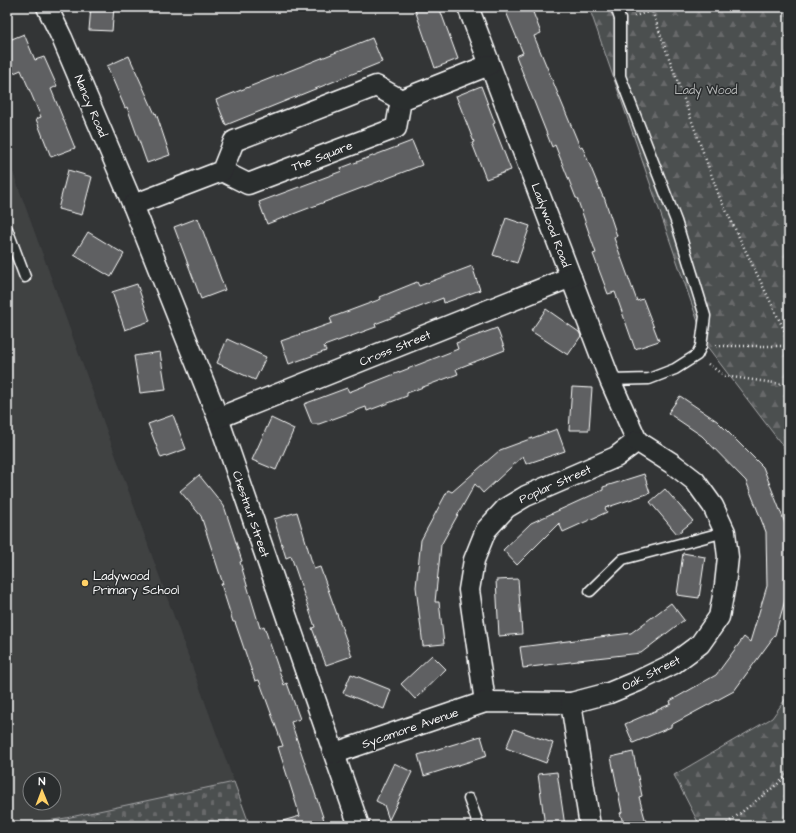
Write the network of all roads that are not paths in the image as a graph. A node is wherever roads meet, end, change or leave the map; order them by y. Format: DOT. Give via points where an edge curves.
graph roads {
  1 [pos="47,7"];
  2 [pos="468,7"];
  3 [pos="616,7"];
  4 [pos="489,65"];
  5 [pos="401,100"];
  6 [pos="222,171"];
  7 [pos="133,205"];
  8 [pos="7,229"];
  9 [pos="25,278"];
  10 [pos="571,278"];
  11 [pos="610,380"];
  12 [pos="218,418"];
  13 [pos="637,441"];
  14 [pos="725,532"];
  15 [pos="590,591"];
  16 [pos="485,702"];
  17 [pos="571,703"];
  18 [pos="334,753"];
  19 [pos="469,799"];
  20 [pos="359,826"];
  21 [pos="479,826"];
  22 [pos="590,826"];
  1 -- 7 [label="street, Nancy Road"];
  2 -- 4 [label="street, Ladywood Road"];
  3 -- 11 [label="lane" via="620,19 620,76 676,221 705,316 699,351 675,369 649,379"];
  4 -- 5 [label="street"];
  4 -- 10 [label="street, Ladywood Road"];
  5 -- 6 [label="street" via="376,86 234,141"];
  5 -- 6 [label="street, The Square" via="396,128 248,184"];
  6 -- 7 [label="street"];
  7 -- 12 [label="street, Chestnut Street"];
  8 -- 9 [label="lane"];
  10 -- 11 [label="street, Ladywood Road"];
  10 -- 12 [label="street, Cross Street"];
  11 -- 13 [label="street, Ladywood Road"];
  12 -- 18 [label="street, Chestnut Street"];
  13 -- 14 [label="street, Oak Street" via="695,481 713,506"];
  13 -- 16 [label="street, Poplar Street" via="616,457 526,496 506,508 486,530 474,560 469,590"];
  14 -- 15 [label="lane" via="623,559"];
  14 -- 17 [label="street, Oak Street" via="728,557 719,617 700,644 673,664 638,681 609,693"];
  16 -- 17 [label="street, Oak Street"];
  16 -- 18 [label="street, Sycamore Avenue"];
  17 -- 22 [label="street"];
  18 -- 20 [label="street, Chestnut Street"];
  19 -- 21 [label="lane"];
}
